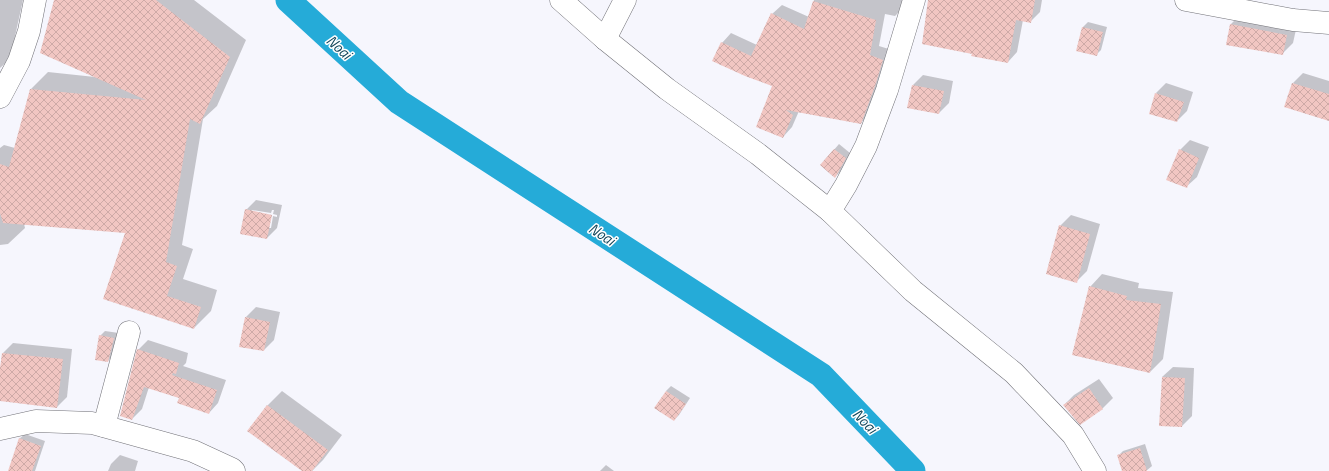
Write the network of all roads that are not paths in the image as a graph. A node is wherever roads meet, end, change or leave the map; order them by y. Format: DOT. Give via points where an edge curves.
graph roads {
  1 [pos="35,0"];
  2 [pos="561,0"];
  3 [pos="625,0"];
  4 [pos="914,0"];
  5 [pos="1186,0"];
  6 [pos="1329,23"];
  7 [pos="605,39"];
  8 [pos="1,92"];
  9 [pos="830,211"];
  10 [pos="129,332"];
  11 [pos="104,426"];
  12 [pos="0,429"];
  13 [pos="234,471"];
  14 [pos="1095,471"];
  1 -- 8 [label="street" via="29,31 19,61"];
  2 -- 7 [label="street"];
  3 -- 7 [label="street"];
  4 -- 9 [label="street" via="887,90 866,146"];
  5 -- 6 [label="street" via="1293,20"];
  7 -- 9 [label="street" via="667,90 758,154"];
  9 -- 14 [label="street" via="913,291 1014,373 1073,435"];
  10 -- 11 [label="street"];
  11 -- 12 [label="street" via="92,423 36,421"];
  11 -- 13 [label="street" via="193,452"];
}
